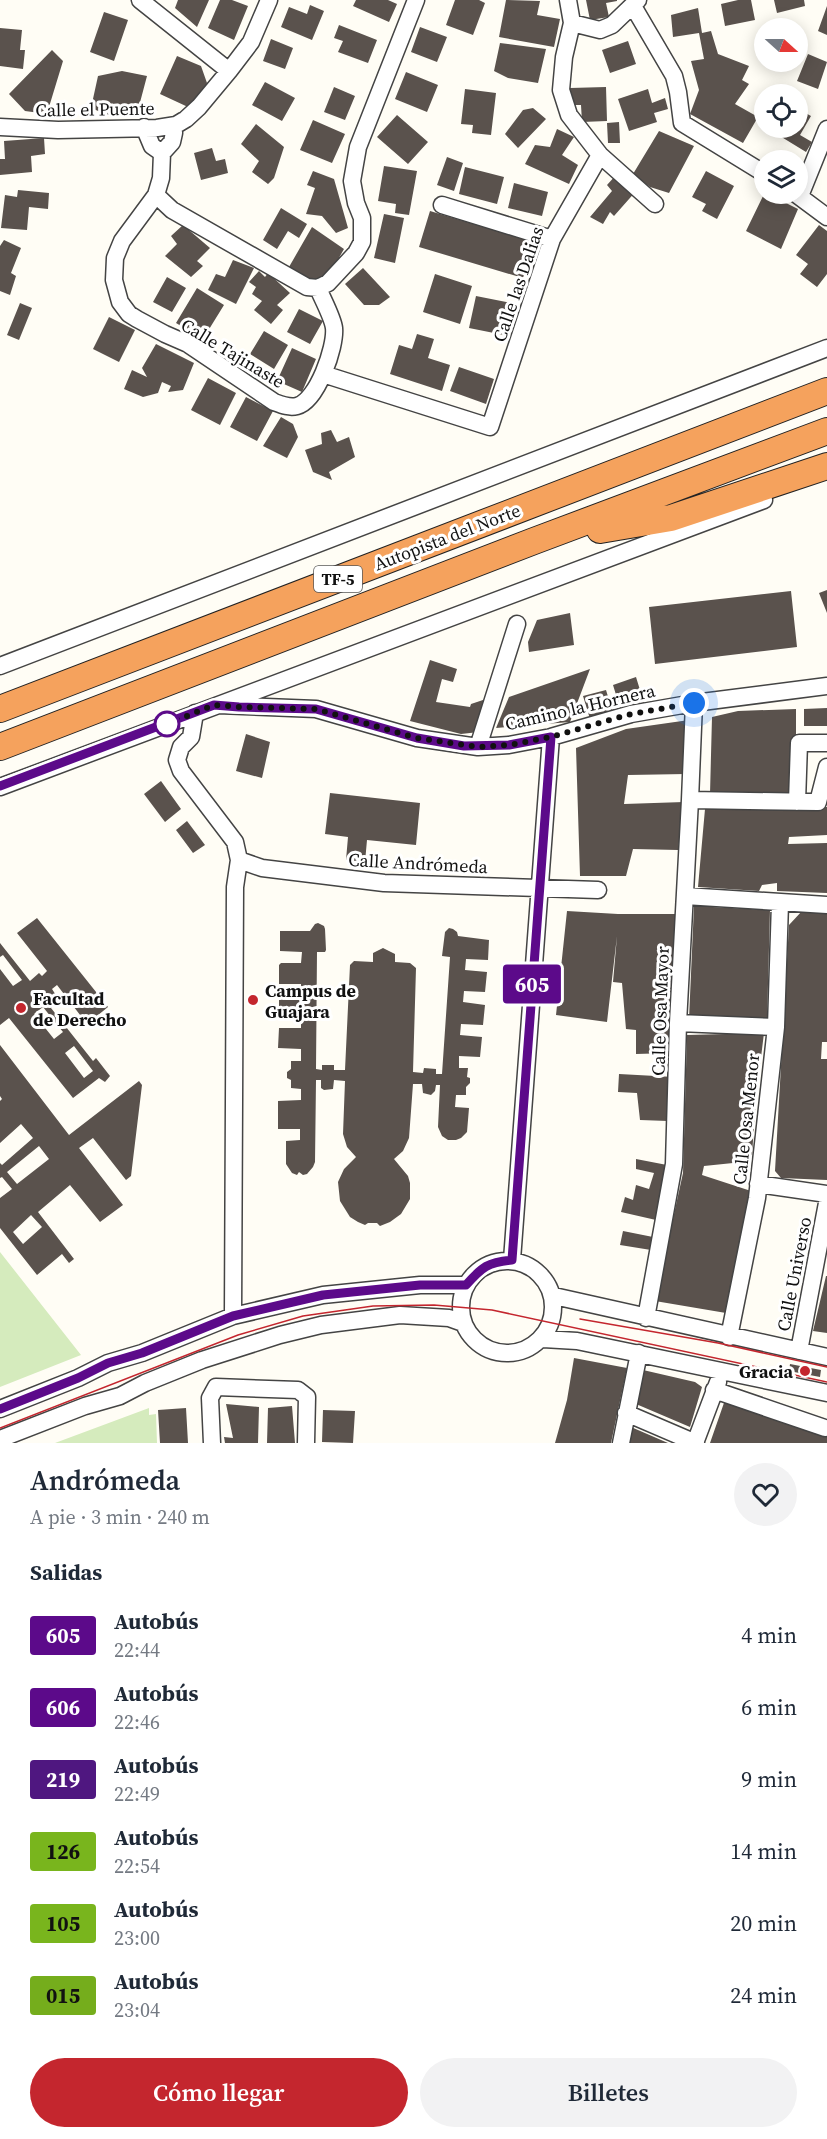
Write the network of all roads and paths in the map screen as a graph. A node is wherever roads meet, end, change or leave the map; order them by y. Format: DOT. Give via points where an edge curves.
graph roads {
  1 [pos="140,0"];
  2 [pos="268,0"];
  3 [pos="416,0"];
  4 [pos="568,0"];
  5 [pos="636,3"];
  6 [pos="572,23"];
  7 [pos="229,71"];
  8 [pos="172,126"];
  9 [pos="0,127"];
  10 [pos="144,127"];
  11 [pos="827,129"];
  12 [pos="162,153"];
  13 [pos="600,155"];
  14 [pos="754,167"];
  15 [pos="808,172"];
  16 [pos="156,195"];
  17 [pos="808,203"];
  18 [pos="655,204"];
  19 [pos="442,205"];
  20 [pos="827,217"];
  21 [pos="552,240"];
  22 [pos="318,288"];
  23 [pos="827,348"];
  24 [pos="323,374"];
  25 [pos="827,378"];
  26 [pos="827,391"];
  27 [pos="827,431"];
  28 [pos="676,449"];
  29 [pos="827,466"];
  30 [pos="827,476"];
  31 [pos="534,541"];
  32 [pos="517,624"];
  33 [pos="0,666"];
  34 [pos="827,686"];
  35 [pos="694,703"];
  36 [pos="214,705"];
  37 [pos="0,708"];
  38 [pos="195,713"];
  39 [pos="551,737"];
  40 [pos="827,743"];
  41 [pos="0,747"];
  42 [pos="478,747"];
  43 [pos="827,766"];
  44 [pos="0,787"];
  45 [pos="690,800"];
  46 [pos="797,801"];
  47 [pos="239,860"];
  48 [pos="539,888"];
  49 [pos="598,890"];
  50 [pos="685,896"];
  51 [pos="780,903"];
  52 [pos="827,905"];
  53 [pos="678,1023"];
  54 [pos="776,1027"];
  55 [pos="758,1184"];
  56 [pos="827,1194"];
  57 [pos="827,1203"];
  58 [pos="512,1260"];
  59 [pos="466,1285"];
  60 [pos="554,1296"];
  61 [pos="233,1316"];
  62 [pos="646,1318"];
  63 [pos="463,1323"];
  64 [pos="729,1337"];
  65 [pos="543,1339"];
  66 [pos="799,1351"];
  67 [pos="639,1353"];
  68 [pos="827,1357"];
  69 [pos="722,1371"];
  70 [pos="714,1390"];
  71 [pos="827,1393"];
  72 [pos="0,1409"];
  73 [pos="626,1413"];
  74 [pos="825,1428"];
  75 [pos="0,1439"];
  76 [pos="212,1443"];
  77 [pos="306,1443"];
  78 [pos="621,1443"];
  79 [pos="695,1443"];
  1 -- 7 [label="street"];
  2 -- 7 [label="street, Calle el Puente" via="251,42"];
  3 -- 22 [label="street" via="358,147 352,181 362,218 362,242 328,284"];
  4 -- 6 [label="street"];
  5 -- 6 [label="street" via="612,25 600,30"];
  5 -- 14 [label="street" via="674,76 682,123"];
  6 -- 13 [label="street" via="561,90 568,115"];
  7 -- 8 [label="street, Calle el Puente" via="199,107"];
  8 -- 10 [label="street, Calle el Puente"];
  8 -- 12 [label="street" via="172,142"];
  9 -- 10 [label="street, Calle el Puente"];
  10 -- 12 [label="street" via="152,146"];
  11 -- 15 [label="street"];
  12 -- 16 [label="street"];
  13 -- 18 [label="street"];
  13 -- 21 [label="street, Calle las Dalias"];
  16 -- 22 [label="street" via="172,210 307,287"];
  16 -- 24 [label="street, Calle Tajinaste" via="122,241 116,258 114,280 120,302 129,314 188,344 274,402 289,407 308,401"];
  17 -- 20 [label="street"];
  19 -- 21 [label="street"];
  21 -- 24 [label="street, Calle las Dalias" via="490,427"];
  22 -- 24 [label="street, Calle Tajinaste" via="334,328"];
  23 -- 33 [label="street"];
  25 -- 28 [label="highway"];
  26 -- 28 [label="highway, Autopista del Norte / TF-5"];
  27 -- 31 [label="highway, Autopista del Norte / TF-5"];
  28 -- 37 [label="highway, Autopista del Norte / TF-5"];
  29 -- 31 [label="highway" via="671,518"];
  30 -- 36 [label="street"];
  31 -- 41 [label="highway, Autopista del Norte / TF-5"];
  32 -- 42 [label="street"];
  34 -- 35 [label="street, Camino la Hornera"];
  35 -- 39 [label="street, Camino la Hornera" via="631,714"];
  35 -- 45 [label="street, Calle Osa Mayor"];
  36 -- 38 [label="street, Camino la Hornera"];
  36 -- 42 [label="street, Camino la Hornera" via="316,709 417,738"];
  38 -- 44 [label="street, Camino la Hornera"];
  38 -- 47 [label="street" via="191,738 181,747 177,760 181,771 235,842"];
  39 -- 42 [label="street, Camino la Hornera"];
  39 -- 48 [label="street"];
  40 -- 46 [label="street" via="799,743"];
  43 -- 46 [label="street" via="818,802"];
  45 -- 46 [label="street"];
  45 -- 50 [label="street, Calle Osa Mayor"];
  47 -- 48 [label="street, Calle Andrómeda" via="262,868 384,883"];
  47 -- 61 [label="street" via="235,887"];
  48 -- 49 [label="street, Calle Andrómeda"];
  48 -- 58 [label="street"];
  50 -- 51 [label="street"];
  50 -- 53 [label="street, Calle Osa Mayor"];
  51 -- 52 [label="street"];
  51 -- 54 [label="street, Calle Osa Menor"];
  53 -- 54 [label="street"];
  53 -- 62 [label="street, Calle Osa Mayor" via="674,1164"];
  54 -- 55 [label="street, Calle Osa Menor"];
  55 -- 56 [label="street"];
  55 -- 64 [label="street, Calle Osa Menor"];
  57 -- 66 [label="street, Calle Universo"];
  58 -- 59 [label="street" via="480,1269"];
  58 -- 60 [label="street" via="529,1265 544,1278"];
  59 -- 61 [label="street" via="420,1285 323,1295"];
  59 -- 63 [label="street" via="462,1294"];
  60 -- 62 [label="street"];
  60 -- 65 [label="street" via="552,1321"];
  61 -- 72 [label="street"];
  62 -- 64 [label="street"];
  63 -- 65 [label="street" via="472,1338 486,1349 503,1354 524,1352"];
  63 -- 75 [label="street" via="449,1318 400,1315 321,1325 280,1335 202,1360 120,1396"];
  64 -- 66 [label="street"];
  65 -- 67 [label="street"];
  66 -- 68 [label="street"];
  67 -- 69 [label="street"];
  67 -- 73 [label="street"];
  69 -- 70 [label="street"];
  69 -- 71 [label="street"];
  70 -- 74 [label="street"];
  70 -- 79 [label="street"];
  73 -- 78 [label="street"];
  73 -- 79 [label="street"];
  76 -- 77 [label="street" via="210,1398 216,1387 298,1390 307,1397"];
}
